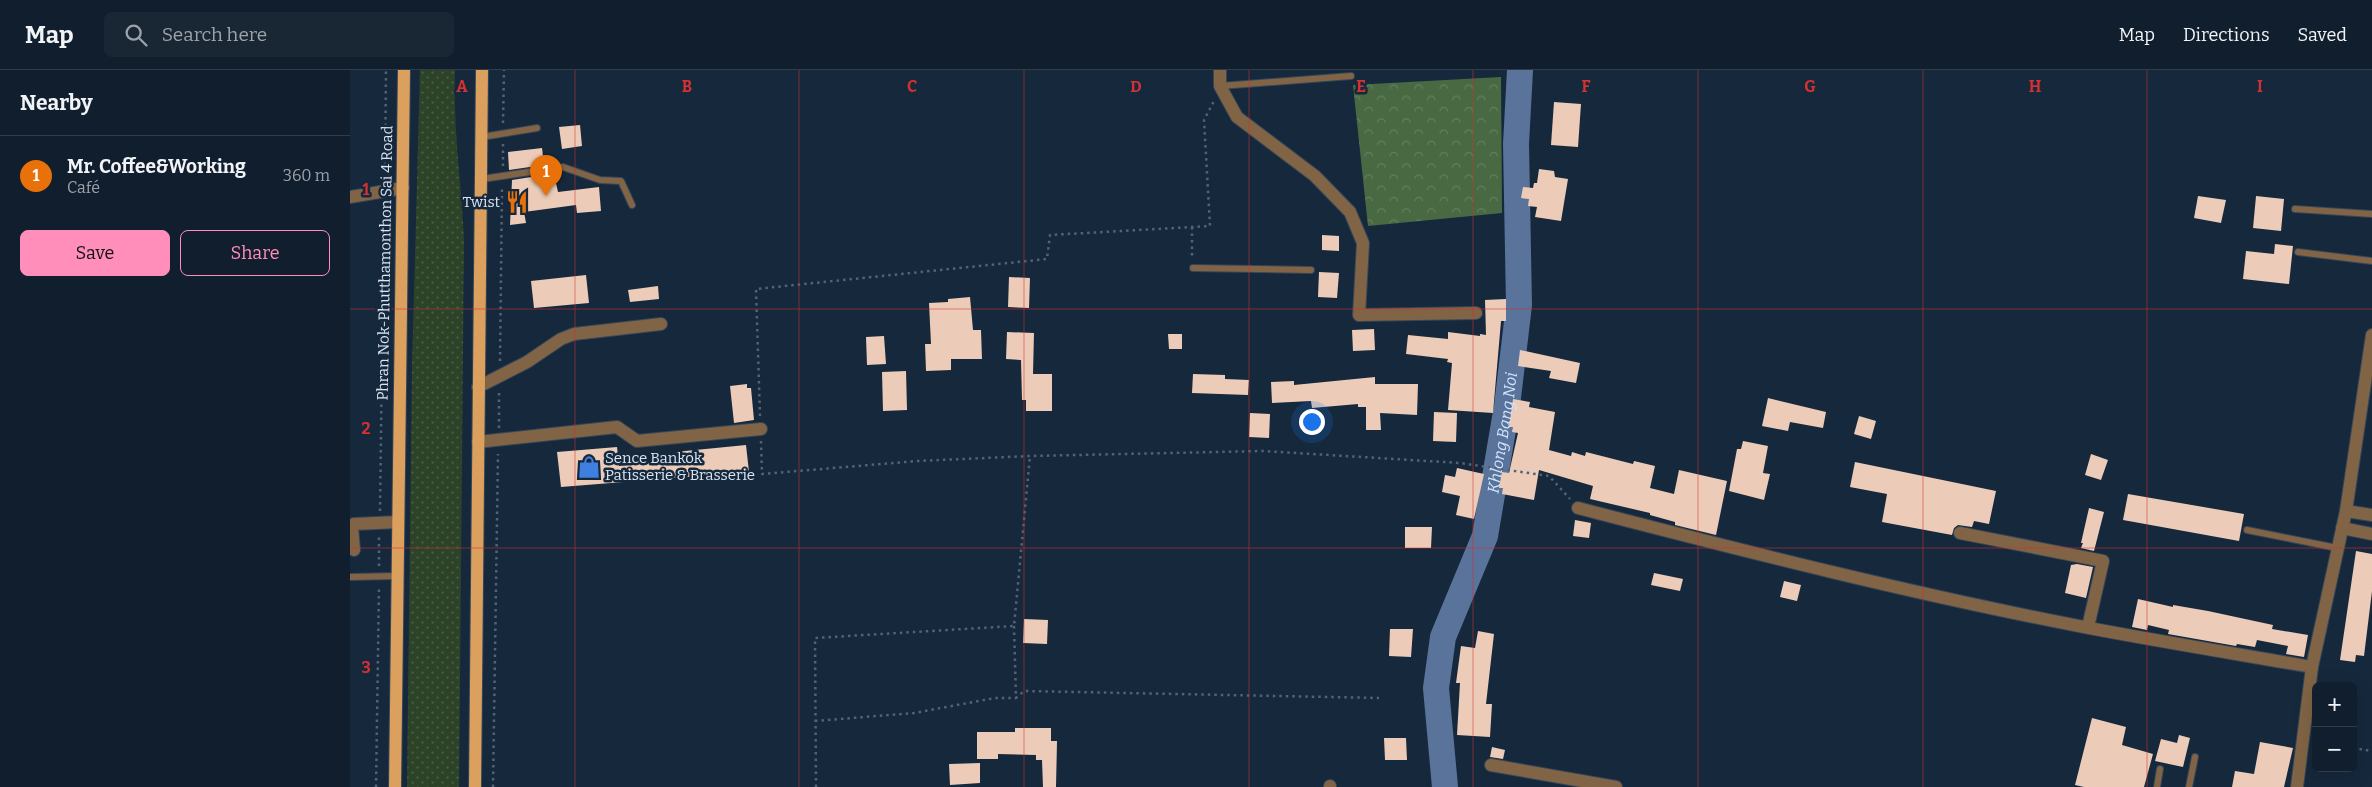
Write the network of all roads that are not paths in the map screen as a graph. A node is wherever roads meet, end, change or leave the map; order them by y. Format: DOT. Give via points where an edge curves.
graph roads {
  1 [pos="404,70"];
  2 [pos="482,70"];
  3 [pos="1220,70"];
  4 [pos="1351,76"];
  5 [pos="1220,86"];
  6 [pos="537,128"];
  7 [pos="482,137"];
  8 [pos="482,179"];
  9 [pos="403,188"];
  10 [pos="350,197"];
  11 [pos="632,205"];
  12 [pos="2295,209"];
  13 [pos="2372,214"];
  14 [pos="2298,252"];
  15 [pos="2372,261"];
  16 [pos="1192,268"];
  17 [pos="1311,270"];
  18 [pos="1476,313"];
  19 [pos="661,324"];
  20 [pos="2372,335"];
  21 [pos="478,387"];
  22 [pos="761,429"];
  23 [pos="478,442"];
  24 [pos="1578,508"];
  25 [pos="2346,511"];
  26 [pos="2372,516"];
  27 [pos="398,522"];
  28 [pos="2342,528"];
  29 [pos="2247,530"];
  30 [pos="1960,533"];
  31 [pos="2372,534"];
  32 [pos="2338,548"];
  33 [pos="354,550"];
  34 [pos="397,576"];
  35 [pos="350,577"];
  36 [pos="2088,628"];
  37 [pos="2312,667"];
  38 [pos="2195,757"];
  39 [pos="1491,765"];
  40 [pos="2160,769"];
  41 [pos="395,787"];
  42 [pos="475,787"];
  43 [pos="1616,787"];
  44 [pos="2157,787"];
  45 [pos="2189,787"];
  46 [pos="2297,787"];
  1 -- 9 [label="main road, Phran Nok-Phutthamonthon Sai 4 Road"];
  2 -- 7 [label="main road"];
  3 -- 5 [label="street"];
  4 -- 5 [label="lane"];
  5 -- 18 [label="street" via="1237,117 1316,176 1350,212 1363,243 1359,315"];
  6 -- 7 [label="lane"];
  7 -- 8 [label="main road"];
  8 -- 11 [label="lane" via="563,167 600,180 621,182"];
  8 -- 21 [label="main road"];
  9 -- 10 [label="street"];
  9 -- 27 [label="main road, Phran Nok-Phutthamonthon Sai 4 Road"];
  12 -- 13 [label="lane"];
  14 -- 15 [label="lane"];
  16 -- 17 [label="lane"];
  19 -- 21 [label="street" via="574,334"];
  20 -- 25 [label="street"];
  21 -- 23 [label="main road"];
  22 -- 23 [label="street" via="637,441 617,427"];
  23 -- 42 [label="main road"];
  24 -- 36 [label="street" via="1738,550"];
  25 -- 26 [label="street"];
  25 -- 28 [label="street"];
  27 -- 33 [label="street" via="353,526"];
  27 -- 34 [label="main road, Phran Nok-Phutthamonthon Sai 4 Road"];
  28 -- 31 [label="street"];
  28 -- 32 [label="street"];
  29 -- 32 [label="lane"];
  30 -- 36 [label="street" via="2103,561"];
  32 -- 37 [label="street"];
  34 -- 35 [label="lane"];
  34 -- 41 [label="main road, Phran Nok-Phutthamonthon Sai 4 Road"];
  36 -- 37 [label="street"];
  37 -- 46 [label="street"];
  38 -- 45 [label="lane"];
  39 -- 43 [label="street"];
  40 -- 44 [label="lane"];
}
